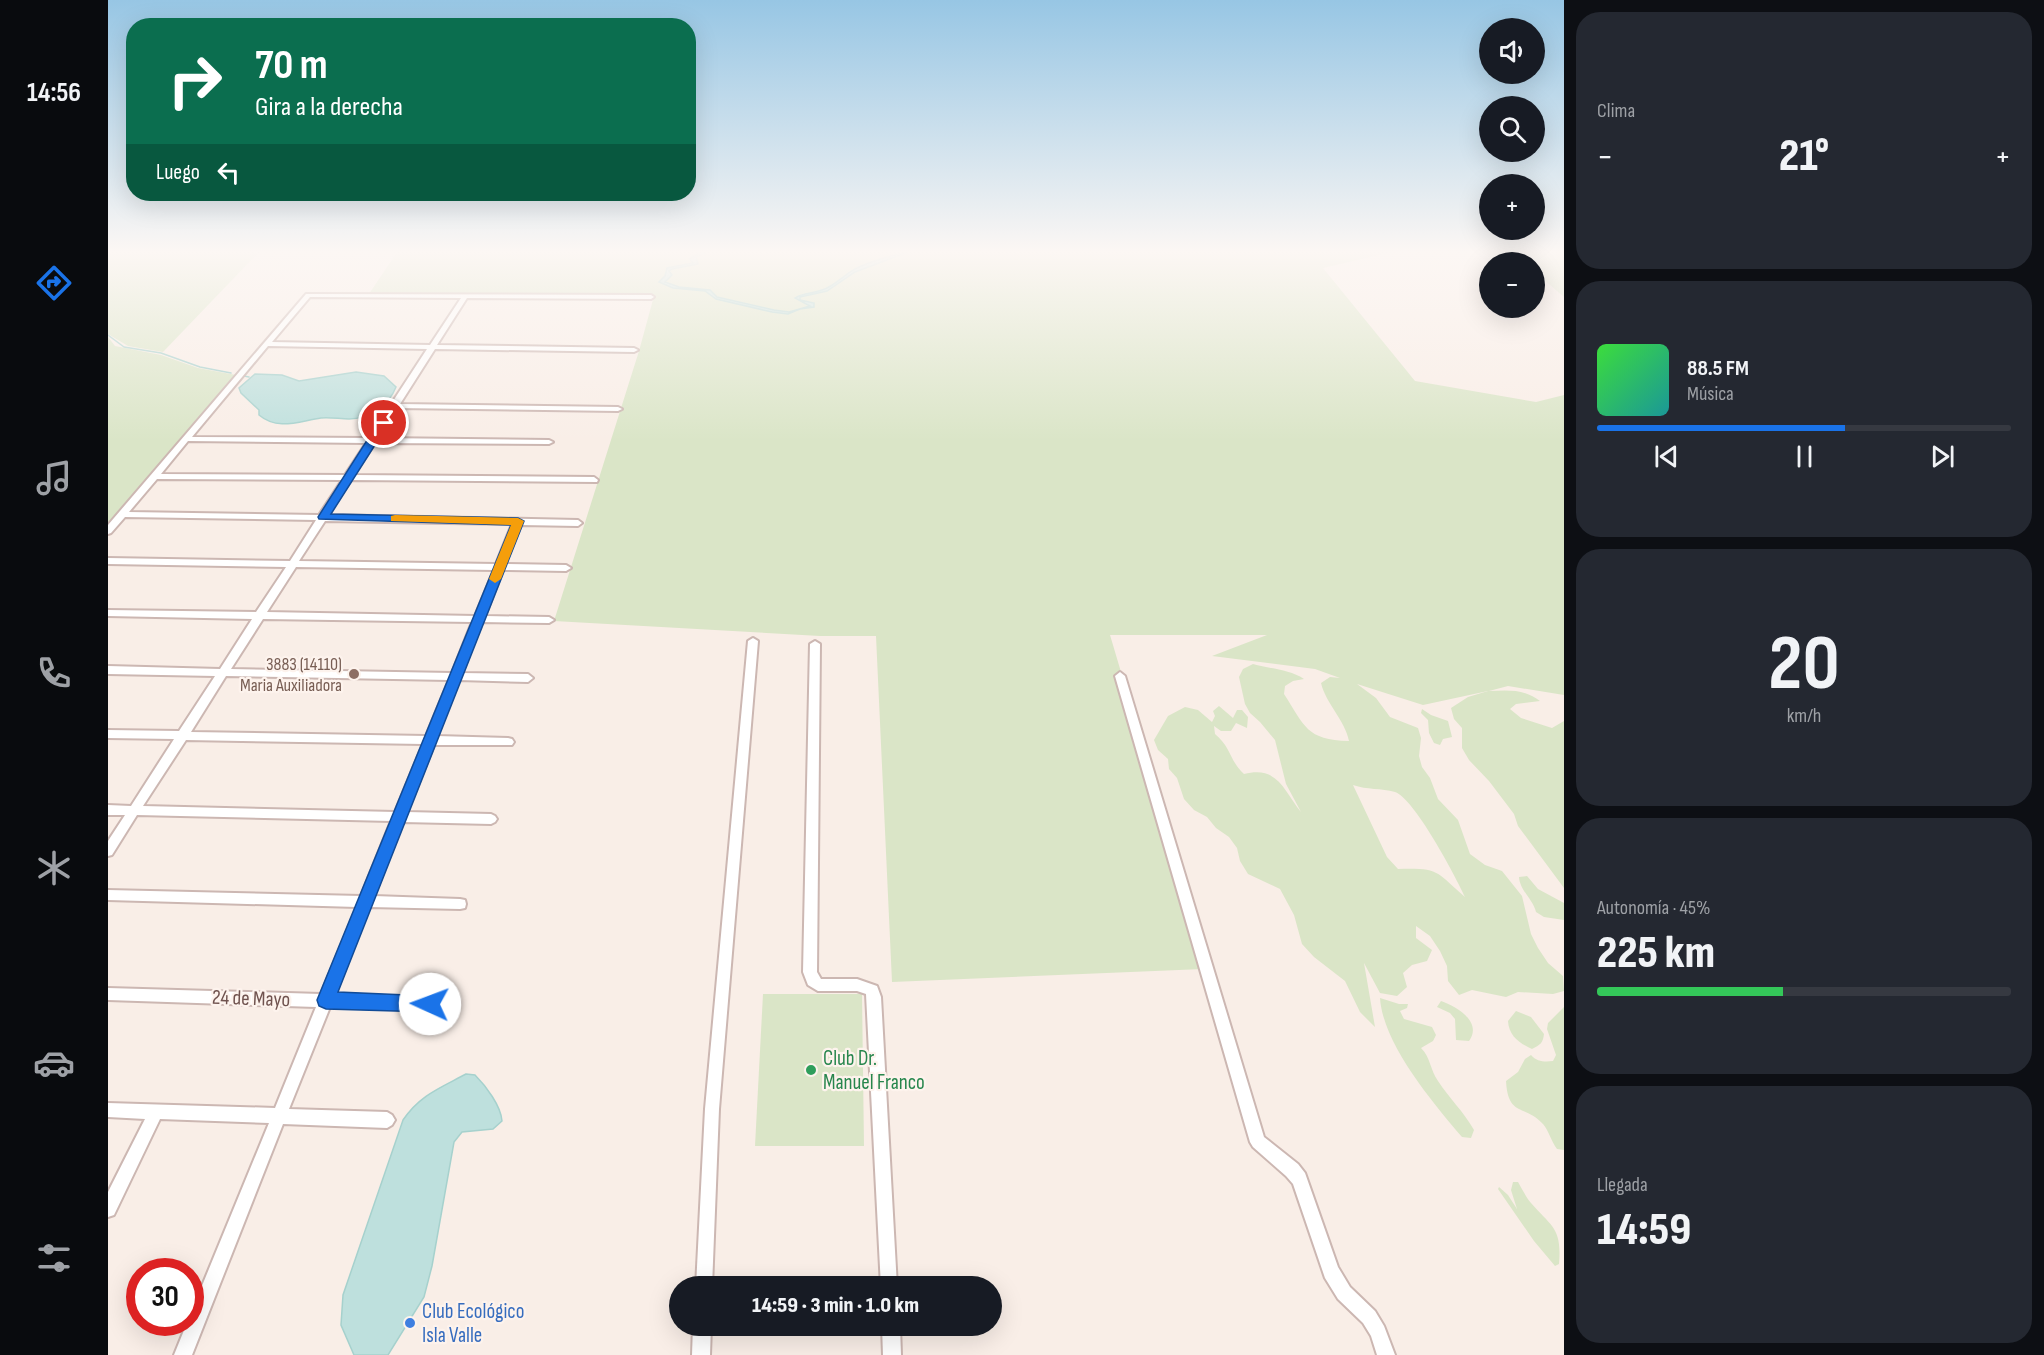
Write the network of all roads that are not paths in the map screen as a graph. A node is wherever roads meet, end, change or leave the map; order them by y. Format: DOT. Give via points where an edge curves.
graph roads {
  1 [pos="290,315"];
  2 [pos="453,315"];
  3 [pos="266,344"];
  4 [pos="433,346"];
  5 [pos="634,350"];
  6 [pos="395,406"];
  7 [pos="618,409"];
  8 [pos="186,439"];
  9 [pos="372,441"];
  10 [pos="549,442"];
  11 [pos="154,476"];
  12 [pos="348,478"];
  13 [pos="594,480"];
  14 [pos="122,514"];
  15 [pos="323,517"];
  16 [pos="518,521"];
  17 [pos="578,523"];
  18 [pos="108,531"];
  19 [pos="108,561"];
  20 [pos="293,564"];
  21 [pos="500,567"];
  22 [pos="566,568"];
  23 [pos="108,613"];
  24 [pos="260,615"];
  25 [pos="479,619"];
  26 [pos="549,620"];
  27 [pos="753,641"];
  28 [pos="815,644"];
  29 [pos="108,670"];
  30 [pos="224,672"];
  31 [pos="456,676"];
  32 [pos="1120,676"];
  33 [pos="528,678"];
  34 [pos="108,734"];
  35 [pos="182,736"];
  36 [pos="430,741"];
  37 [pos="508,742"];
  38 [pos="108,810"];
  39 [pos="134,810"];
  40 [pos="400,817"];
  41 [pos="491,819"];
  42 [pos="108,851"];
  43 [pos="108,895"];
  44 [pos="365,901"];
  45 [pos="460,904"];
  46 [pos="108,994"];
  47 [pos="326,1000"];
  48 [pos="430,1004"];
  49 [pos="108,1110"];
  50 [pos="156,1112"];
  51 [pos="279,1116"];
  52 [pos="387,1120"];
  53 [pos="108,1209"];
  54 [pos="704,1276"];
  55 [pos="888,1276"];
  56 [pos="702,1336"];
  57 [pos="891,1336"];
  58 [pos="183,1355"];
  59 [pos="701,1355"];
  60 [pos="892,1355"];
  61 [pos="1386,1355"];
  1 -- 3 [label="street"];
  2 -- 4 [label="street"];
  3 -- 4 [label="street"];
  3 -- 8 [label="street"];
  4 -- 5 [label="street"];
  4 -- 6 [label="street"];
  6 -- 7 [label="street"];
  6 -- 9 [label="street"];
  8 -- 9 [label="street"];
  8 -- 11 [label="street"];
  9 -- 10 [label="street"];
  9 -- 12 [label="street"];
  11 -- 12 [label="street"];
  11 -- 14 [label="street"];
  12 -- 13 [label="street"];
  12 -- 15 [label="street"];
  14 -- 15 [label="street"];
  14 -- 18 [label="street"];
  15 -- 16 [label="street"];
  15 -- 20 [label="street"];
  16 -- 17 [label="street"];
  16 -- 21 [label="street"];
  19 -- 20 [label="street"];
  20 -- 21 [label="street"];
  20 -- 24 [label="street"];
  21 -- 22 [label="street"];
  21 -- 25 [label="street"];
  23 -- 24 [label="street"];
  24 -- 25 [label="street"];
  24 -- 30 [label="street"];
  25 -- 26 [label="street"];
  25 -- 31 [label="street"];
  27 -- 54 [label="street" via="712,1109"];
  28 -- 55 [label="street" via="810,972 818,985 864,986 872,990 874,997"];
  29 -- 30 [label="street"];
  30 -- 31 [label="street"];
  30 -- 35 [label="street"];
  31 -- 33 [label="street"];
  31 -- 36 [label="street"];
  32 -- 61 [label="street" via="1256,1137 1299,1179 1331,1272 1378,1332"];
  34 -- 35 [label="street"];
  35 -- 36 [label="street"];
  35 -- 39 [label="street"];
  36 -- 37 [label="street"];
  36 -- 40 [label="street"];
  38 -- 39 [label="street"];
  39 -- 40 [label="street"];
  39 -- 42 [label="street"];
  40 -- 41 [label="street"];
  40 -- 44 [label="street"];
  43 -- 44 [label="street"];
  44 -- 45 [label="street"];
  44 -- 47 [label="street"];
  46 -- 47 [label="street, 24 de Mayo"];
  47 -- 48 [label="street, 24 de Mayo"];
  47 -- 51 [label="street"];
  49 -- 50 [label="street"];
  50 -- 51 [label="street"];
  50 -- 53 [label="street"];
  51 -- 52 [label="street"];
  51 -- 58 [label="street"];
  56 -- 59 [label="street"];
  57 -- 60 [label="street"];
}
